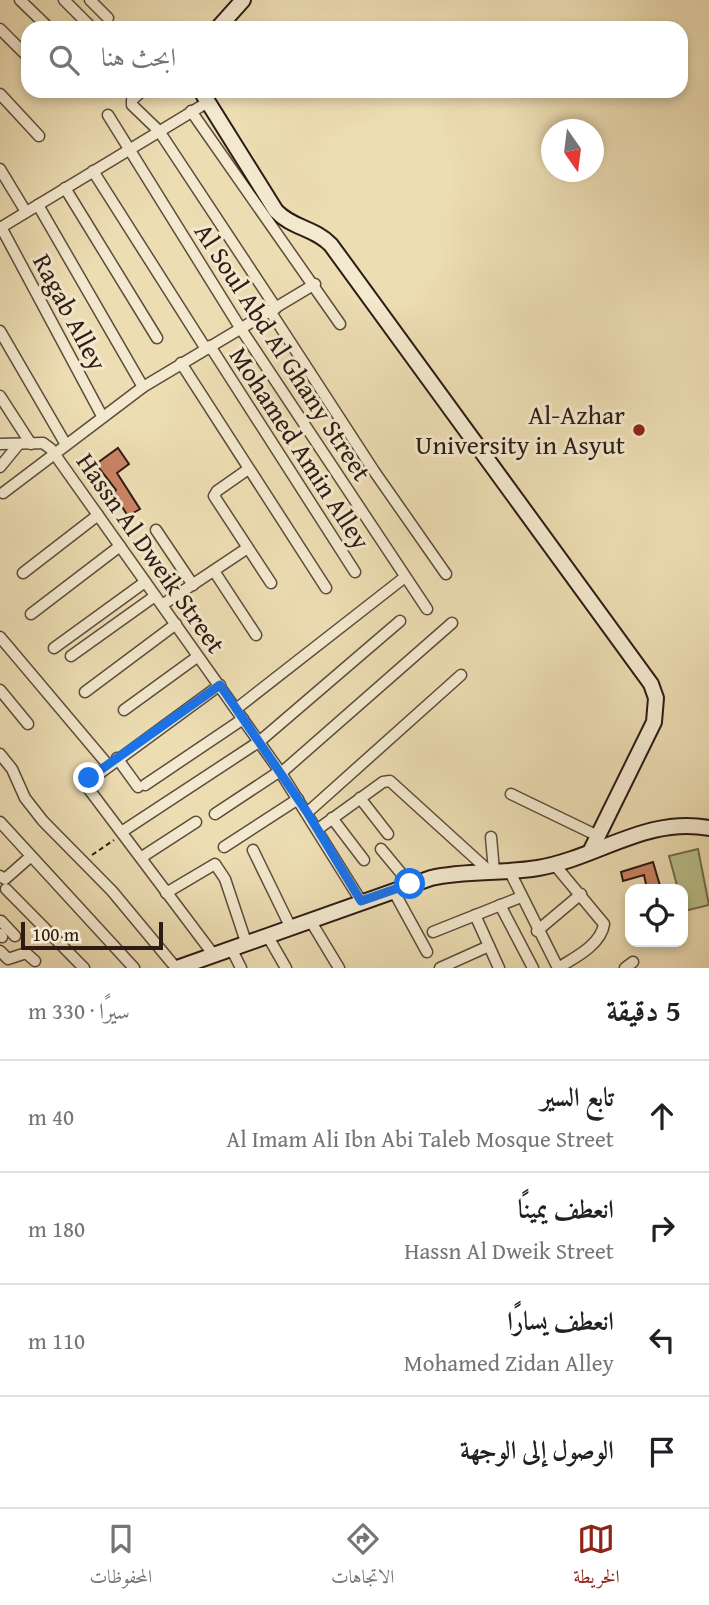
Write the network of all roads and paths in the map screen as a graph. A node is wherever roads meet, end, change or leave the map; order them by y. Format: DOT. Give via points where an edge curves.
graph roads {
  1 [pos="20,0"];
  2 [pos="64,0"];
  3 [pos="90,0"];
  4 [pos="243,0"];
  5 [pos="108,18"];
  6 [pos="42,21"];
  7 [pos="85,21"];
  8 [pos="224,21"];
  9 [pos="0,29"];
  10 [pos="21,50"];
  11 [pos="0,93"];
  12 [pos="134,98"];
  13 [pos="204,98"];
  14 [pos="206,98"];
  15 [pos="191,111"];
  16 [pos="107,115"];
  17 [pos="159,131"];
  18 [pos="39,136"];
  19 [pos="128,150"];
  20 [pos="0,169"];
  21 [pos="93,171"];
  22 [pos="65,188"];
  23 [pos="38,205"];
  24 [pos="26,212"];
  25 [pos="1,227"];
  26 [pos="315,284"];
  27 [pos="273,310"];
  28 [pos="340,324"];
  29 [pos="241,329"];
  30 [pos="0,331"];
  31 [pos="157,338"];
  32 [pos="208,347"];
  33 [pos="181,363"];
  34 [pos="143,387"];
  35 [pos="0,396"];
  36 [pos="102,416"];
  37 [pos="1,443"];
  38 [pos="65,443"];
  39 [pos="31,444"];
  40 [pos="18,445"];
  41 [pos="53,452"];
  42 [pos="0,467"];
  43 [pos="247,470"];
  44 [pos="4,493"];
  45 [pos="98,514"];
  46 [pos="156,530"];
  47 [pos="120,546"];
  48 [pos="246,549"];
  49 [pos="214,571"];
  50 [pos="355,572"];
  51 [pos="23,573"];
  52 [pos="446,574"];
  53 [pos="405,577"];
  54 [pos="145,582"];
  55 [pos="271,583"];
  56 [pos="193,585"];
  57 [pos="326,588"];
  58 [pos="155,596"];
  59 [pos="162,605"];
  60 [pos="426,609"];
  61 [pos="31,614"];
  62 [pos="400,621"];
  63 [pos="452,623"];
  64 [pos="176,624"];
  65 [pos="256,635"];
  66 [pos="0,637"];
  67 [pos="54,648"];
  68 [pos="71,656"];
  69 [pos="197,657"];
  70 [pos="461,675"];
  71 [pos="220,685"];
  72 [pos="0,691"];
  73 [pos="85,692"];
  74 [pos="236,709"];
  75 [pos="124,710"];
  76 [pos="243,719"];
  77 [pos="28,724"];
  78 [pos="260,741"];
  79 [pos="0,754"];
  80 [pos="117,758"];
  81 [pos="108,765"];
  82 [pos="280,772"];
  83 [pos="511,794"];
  84 [pos="360,798"];
  85 [pos="298,799"];
  86 [pos="307,812"];
  87 [pos="215,814"];
  88 [pos="332,818"];
  89 [pos="0,822"];
  90 [pos="195,822"];
  91 [pos="709,828"];
  92 [pos="318,829"];
  93 [pos="124,832"];
  94 [pos="388,834"];
  95 [pos="598,836"];
  96 [pos="491,837"];
  97 [pos="224,847"];
  98 [pos="381,849"];
  99 [pos="253,850"];
  100 [pos="591,850"];
  101 [pos="30,857"];
  102 [pos="142,858"];
  103 [pos="364,860"];
  104 [pos="83,862"];
  105 [pos="554,864"];
  106 [pos="509,870"];
  107 [pos="491,871"];
  108 [pos="0,876"];
  109 [pos="410,884"];
  110 [pos="6,889"];
  111 [pos="393,890"];
  112 [pos="166,893"];
  113 [pos="581,894"];
  114 [pos="521,897"];
  115 [pos="361,901"];
  116 [pos="500,905"];
  117 [pos="475,915"];
  118 [pos="310,920"];
  119 [pos="1,921"];
  120 [pos="290,926"];
  121 [pos="537,931"];
  122 [pos="432,932"];
  123 [pos="267,934"];
  124 [pos="5,935"];
  125 [pos="246,942"];
  126 [pos="489,946"];
  127 [pos="231,948"];
  128 [pos="0,951"];
  129 [pos="427,952"];
  130 [pos="213,954"];
  131 [pos="35,961"];
  132 [pos="461,964"];
  133 [pos="182,967"];
  134 [pos="84,968"];
  135 [pos="134,968"];
  136 [pos="241,968"];
  137 [pos="286,968"];
  138 [pos="339,968"];
  139 [pos="440,968"];
  140 [pos="499,968"];
  141 [pos="533,968"];
  142 [pos="558,968"];
  1 -- 6 [label="street"];
  2 -- 7 [label="street"];
  3 -- 5 [label="street"];
  4 -- 8 [label="street"];
  9 -- 10 [label="street"];
  11 -- 18 [label="street"];
  12 -- 17 [label="street" via="132,105"];
  13 -- 15 [label="street"];
  14 -- 95 [label="street" via="276,211 331,244 651,684 654,722"];
  15 -- 17 [label="street"];
  15 -- 26 [label="street"];
  16 -- 19 [label="street, Al Soul Abd Al Ghany Street"];
  17 -- 19 [label="street"];
  17 -- 27 [label="street"];
  19 -- 21 [label="street"];
  19 -- 29 [label="street, Al Soul Abd Al Ghany Street"];
  20 -- 24 [label="street"];
  21 -- 22 [label="street"];
  21 -- 32 [label="street, Mohamed Amin Alley"];
  22 -- 23 [label="street"];
  22 -- 31 [label="street"];
  23 -- 24 [label="street"];
  23 -- 34 [label="street"];
  24 -- 25 [label="street"];
  25 -- 36 [label="street, Ragab Alley"];
  26 -- 27 [label="street"];
  26 -- 28 [label="street"];
  27 -- 29 [label="street"];
  27 -- 52 [label="street" via="374,471"];
  29 -- 32 [label="street"];
  29 -- 53 [label="street, Al Soul Abd Al Ghany Street"];
  30 -- 38 [label="street"];
  32 -- 33 [label="street"];
  32 -- 50 [label="street, Mohamed Amin Alley"];
  33 -- 34 [label="street"];
  33 -- 43 [label="street"];
  34 -- 36 [label="street"];
  35 -- 39 [label="street"];
  36 -- 38 [label="street"];
  37 -- 40 [label="street, Hassn Al Dweik Street"];
  38 -- 41 [label="street"];
  39 -- 40 [label="street, Hassn Al Dweik Street"];
  39 -- 41 [label="street, Hassn Al Dweik Street" via="45,444"];
  40 -- 42 [label="street"];
  41 -- 44 [label="street"];
  41 -- 45 [label="street, Hassn Al Dweik Street"];
  43 -- 48 [label="street" via="214,496"];
  43 -- 57 [label="street"];
  45 -- 47 [label="street, Hassn Al Dweik Street"];
  45 -- 51 [label="street"];
  46 -- 56 [label="street"];
  47 -- 54 [label="street, Hassn Al Dweik Street"];
  47 -- 61 [label="street"];
  48 -- 49 [label="street"];
  48 -- 55 [label="street"];
  49 -- 56 [label="street"];
  49 -- 65 [label="street"];
  53 -- 60 [label="street, Al Soul Abd Al Ghany Street"];
  53 -- 74 [label="street"];
  54 -- 58 [label="street, Hassn Al Dweik Street"];
  54 -- 67 [label="street"];
  56 -- 59 [label="street"];
  58 -- 59 [label="street, Hassn Al Dweik Street"];
  58 -- 68 [label="street"];
  59 -- 64 [label="street, Hassn Al Dweik Street"];
  62 -- 78 [label="street"];
  63 -- 82 [label="street"];
  64 -- 69 [label="street, Hassn Al Dweik Street"];
  64 -- 73 [label="street"];
  66 -- 81 [label="street"];
  69 -- 71 [label="street, Hassn Al Dweik Street"];
  69 -- 75 [label="street"];
  70 -- 86 [label="street"];
  71 -- 74 [label="street, Hassn Al Dweik Street"];
  71 -- 80 [label="street"];
  72 -- 77 [label="street"];
  74 -- 76 [label="street, Hassn Al Dweik Street"];
  76 -- 78 [label="street, Hassn Al Dweik Street"];
  76 -- 80 [label="street" via="142,786"];
  78 -- 82 [label="street, Hassn Al Dweik Street"];
  78 -- 93 [label="street"];
  79 -- 104 [label="street" via="25,798"];
  80 -- 81 [label="street"];
  81 -- 93 [label="street" via="87,779 86,788"];
  82 -- 85 [label="street, Hassn Al Dweik Street"];
  82 -- 87 [label="street"];
  83 -- 95 [label="street"];
  84 -- 88 [label="street"];
  84 -- 94 [label="street"];
  84 -- 107 [label="street" via="390,781"];
  85 -- 86 [label="street, Hassn Al Dweik Street"];
  85 -- 97 [label="street"];
  86 -- 92 [label="street, Hassn Al Dweik Street"];
  88 -- 92 [label="street"];
  88 -- 103 [label="street"];
  89 -- 101 [label="street"];
  90 -- 102 [label="street"];
  91 -- 100 [label="street" via="665,827"];
  92 -- 115 [label="street, Hassn Al Dweik Street"];
  93 -- 102 [label="street"];
  93 -- 104 [label="path"];
  95 -- 100 [label="street"];
  96 -- 107 [label="street"];
  98 -- 109 [label="street"];
  99 -- 120 [label="street"];
  100 -- 105 [label="street"];
  101 -- 108 [label="street" via="5,879"];
  101 -- 135 [label="street"];
  102 -- 112 [label="street"];
  104 -- 133 [label="street"];
  105 -- 106 [label="street"];
  105 -- 113 [label="street"];
  106 -- 107 [label="street"];
  106 -- 114 [label="street"];
  107 -- 109 [label="street"];
  109 -- 111 [label="street"];
  110 -- 134 [label="street"];
  111 -- 115 [label="street"];
  111 -- 129 [label="street"];
  112 -- 125 [label="street" via="215,864 225,878"];
  112 -- 130 [label="street"];
  113 -- 121 [label="street"];
  113 -- 142 [label="street" via="603,921 603,930"];
  114 -- 116 [label="street"];
  114 -- 121 [label="street"];
  115 -- 118 [label="street"];
  116 -- 117 [label="street"];
  116 -- 141 [label="street"];
  117 -- 122 [label="street"];
  117 -- 126 [label="street"];
  118 -- 120 [label="street"];
  118 -- 138 [label="street"];
  119 -- 124 [label="street"];
  120 -- 123 [label="street"];
  121 -- 142 [label="street"];
  123 -- 125 [label="street"];
  123 -- 137 [label="street"];
  125 -- 127 [label="street"];
  126 -- 132 [label="street"];
  126 -- 140 [label="street"];
  127 -- 130 [label="street"];
  127 -- 136 [label="street"];
  128 -- 131 [label="street" via="10,960 24,953"];
  130 -- 133 [label="street"];
  132 -- 139 [label="street"];
}
